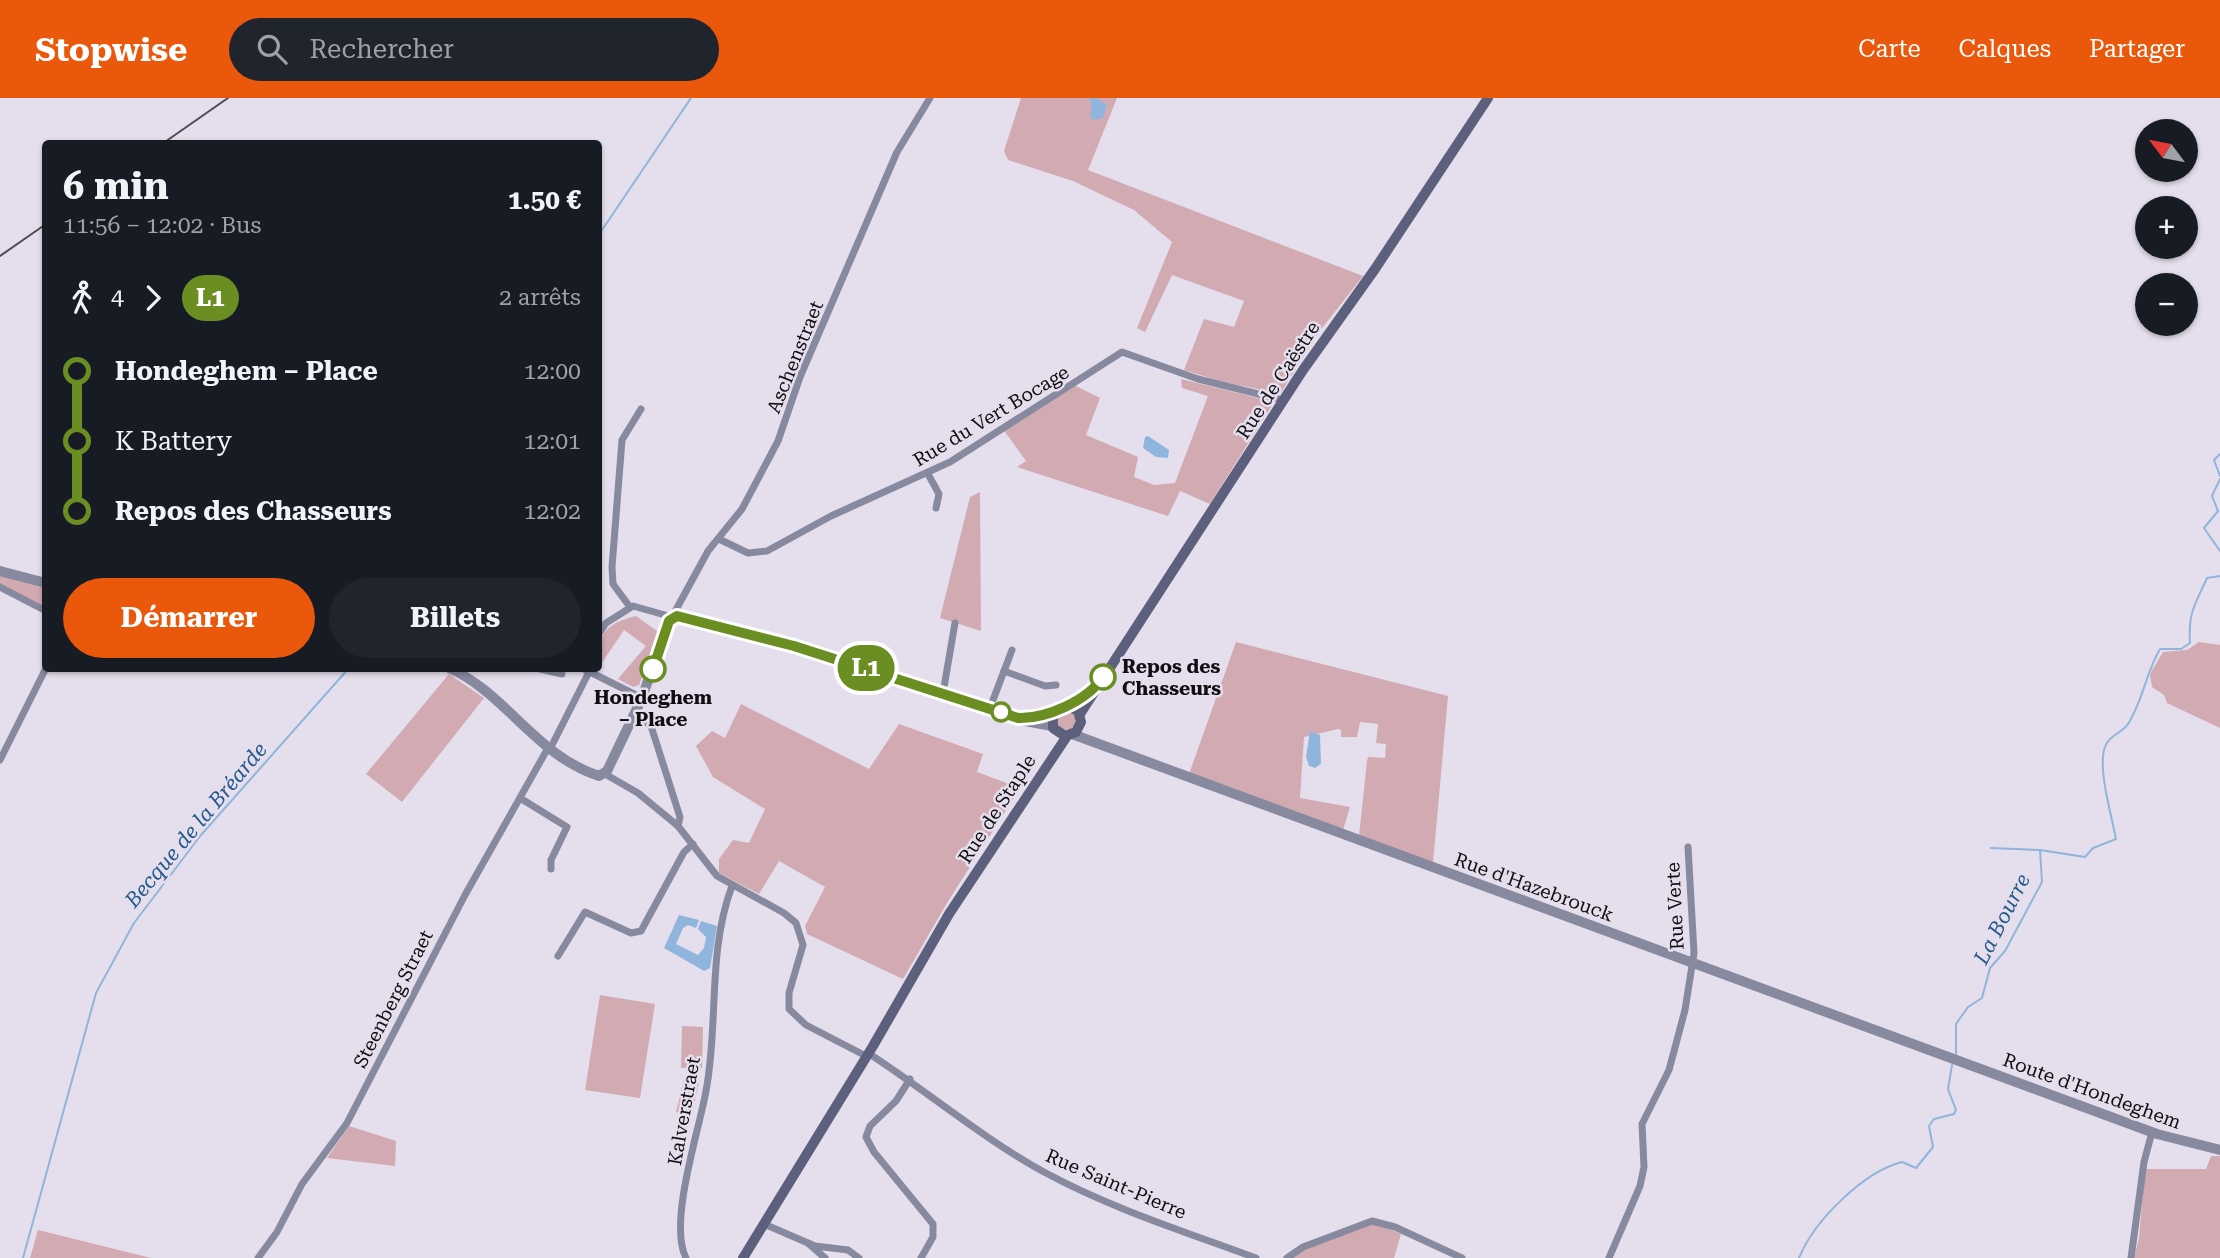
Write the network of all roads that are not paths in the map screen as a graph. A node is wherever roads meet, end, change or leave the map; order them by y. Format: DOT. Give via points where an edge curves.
graph roads {
  1 [pos="930,98"];
  2 [pos="1488,98"];
  3 [pos="1283,400"];
  4 [pos="641,408"];
  5 [pos="928,474"];
  6 [pos="936,508"];
  7 [pos="719,539"];
  8 [pos="0,570"];
  9 [pos="42,582"];
  10 [pos="0,586"];
  11 [pos="631,607"];
  12 [pos="42,609"];
  13 [pos="672,617"];
  14 [pos="955,623"];
  15 [pos="602,630"];
  16 [pos="1012,650"];
  17 [pos="1004,671"];
  18 [pos="44,672"];
  19 [pos="462,672"];
  20 [pos="553,672"];
  21 [pos="585,672"];
  22 [pos="587,672"];
  23 [pos="562,674"];
  24 [pos="1099,683"];
  25 [pos="1056,685"];
  26 [pos="943,693"];
  27 [pos="642,698"];
  28 [pos="1061,707"];
  29 [pos="990,708"];
  30 [pos="635,714"];
  31 [pos="1080,714"];
  32 [pos="1018,718"];
  33 [pos="1053,728"];
  34 [pos="1073,733"];
  35 [pos="549,749"];
  36 [pos="1052,757"];
  37 [pos="0,760"];
  38 [pos="605,774"];
  39 [pos="520,798"];
  40 [pos="678,826"];
  41 [pos="693,844"];
  42 [pos="1688,847"];
  43 [pos="551,869"];
  44 [pos="732,886"];
  45 [pos="558,956"];
  46 [pos="1693,964"];
  47 [pos="866,1057"];
  48 [pos="1954,1059"];
  49 [pos="910,1079"];
  50 [pos="2152,1132"];
  51 [pos="2220,1150"];
  52 [pos="764,1224"];
  53 [pos="808,1243"];
  54 [pos="258,1258"];
  55 [pos="686,1258"];
  56 [pos="743,1258"];
  57 [pos="825,1258"];
  58 [pos="859,1258"];
  59 [pos="921,1258"];
  60 [pos="1256,1258"];
  61 [pos="1287,1258"];
  62 [pos="1462,1258"];
  63 [pos="1609,1258"];
  64 [pos="2131,1258"];
  1 -- 7 [label="street, Aschenstraet" via="898,152 800,377 781,436 742,509"];
  2 -- 3 [label="main road, Rue de Caëstre"];
  3 -- 5 [label="street, Rue du Vert Bocage" via="1198,379 1124,351"];
  3 -- 24 [label="main road, Rue de Caëstre"];
  4 -- 11 [label="street" via="622,440 612,567 613,584"];
  5 -- 6 [label="street" via="939,494"];
  5 -- 7 [label="street, Rue du Vert Bocage" via="831,516 760,554 740,551"];
  7 -- 13 [label="street, Aschenstraet"];
  8 -- 9 [label="street"];
  10 -- 12 [label="street"];
  11 -- 13 [label="street"];
  11 -- 15 [label="street"];
  13 -- 26 [label="street" via="794,646"];
  13 -- 27 [label="street"];
  14 -- 26 [label="street"];
  16 -- 17 [label="street"];
  17 -- 25 [label="street" via="1045,686"];
  17 -- 29 [label="street"];
  18 -- 37 [label="street"];
  19 -- 35 [label="street"];
  20 -- 23 [label="street"];
  21 -- 35 [label="street, Steenberg Straet"];
  22 -- 27 [label="street"];
  24 -- 28 [label="main road, Rue de Caëstre"];
  24 -- 31 [label="main road, Rue de Caëstre"];
  26 -- 29 [label="street"];
  27 -- 30 [label="street"];
  28 -- 31 [label="main road" via="1075,708"];
  28 -- 32 [label="street" via="1039,717"];
  28 -- 33 [label="main road" via="1051,717"];
  29 -- 32 [label="street"];
  30 -- 38 [label="street"];
  30 -- 40 [label="street" via="651,726 680,817"];
  31 -- 34 [label="main road"];
  32 -- 33 [label="street"];
  33 -- 34 [label="main road"];
  33 -- 36 [label="main road, Rue de Staple"];
  34 -- 36 [label="main road, Rue de Staple"];
  34 -- 46 [label="street, Rue d'Hazebrouck"];
  35 -- 38 [label="street" via="590,773"];
  35 -- 39 [label="street, Steenberg Straet"];
  36 -- 47 [label="main road, Rue de Staple"];
  38 -- 40 [label="street, Rue Saint-Pierre" via="635,791"];
  39 -- 43 [label="street" via="568,827"];
  39 -- 54 [label="street, Steenberg Straet" via="451,920 347,1123 302,1184 278,1232"];
  40 -- 41 [label="street, Rue Saint-Pierre"];
  41 -- 44 [label="street, Rue Saint-Pierre" via="710,870"];
  41 -- 45 [label="street" via="684,852 641,931 631,933 585,912"];
  42 -- 46 [label="street, Rue Verte"];
  44 -- 47 [label="street, Rue Saint-Pierre" via="787,915 802,933 801,958 788,997 793,1015"];
  44 -- 55 [label="street, Kalverstraet" via="715,958 709,1077 680,1231"];
  46 -- 48 [label="street, Rue d'Hazebrouck"];
  46 -- 63 [label="street, Rue Verte" via="1674,1056 1642,1124 1640,1186"];
  47 -- 49 [label="street, Rue Saint-Pierre"];
  47 -- 52 [label="main road, Rue de Staple" via="837,1093"];
  48 -- 50 [label="street, Route d'Hondeghem"];
  49 -- 59 [label="street" via="866,1137 933,1224 933,1237"];
  49 -- 60 [label="street, Rue Saint-Pierre" via="1049,1175"];
  50 -- 51 [label="street, Route d'Hondeghem"];
  50 -- 64 [label="street"];
  52 -- 53 [label="street"];
  52 -- 56 [label="main road, Rue de Staple"];
  53 -- 57 [label="street"];
  53 -- 58 [label="street" via="845,1249"];
  61 -- 62 [label="street" via="1298,1249 1368,1221 1390,1225"];
}
